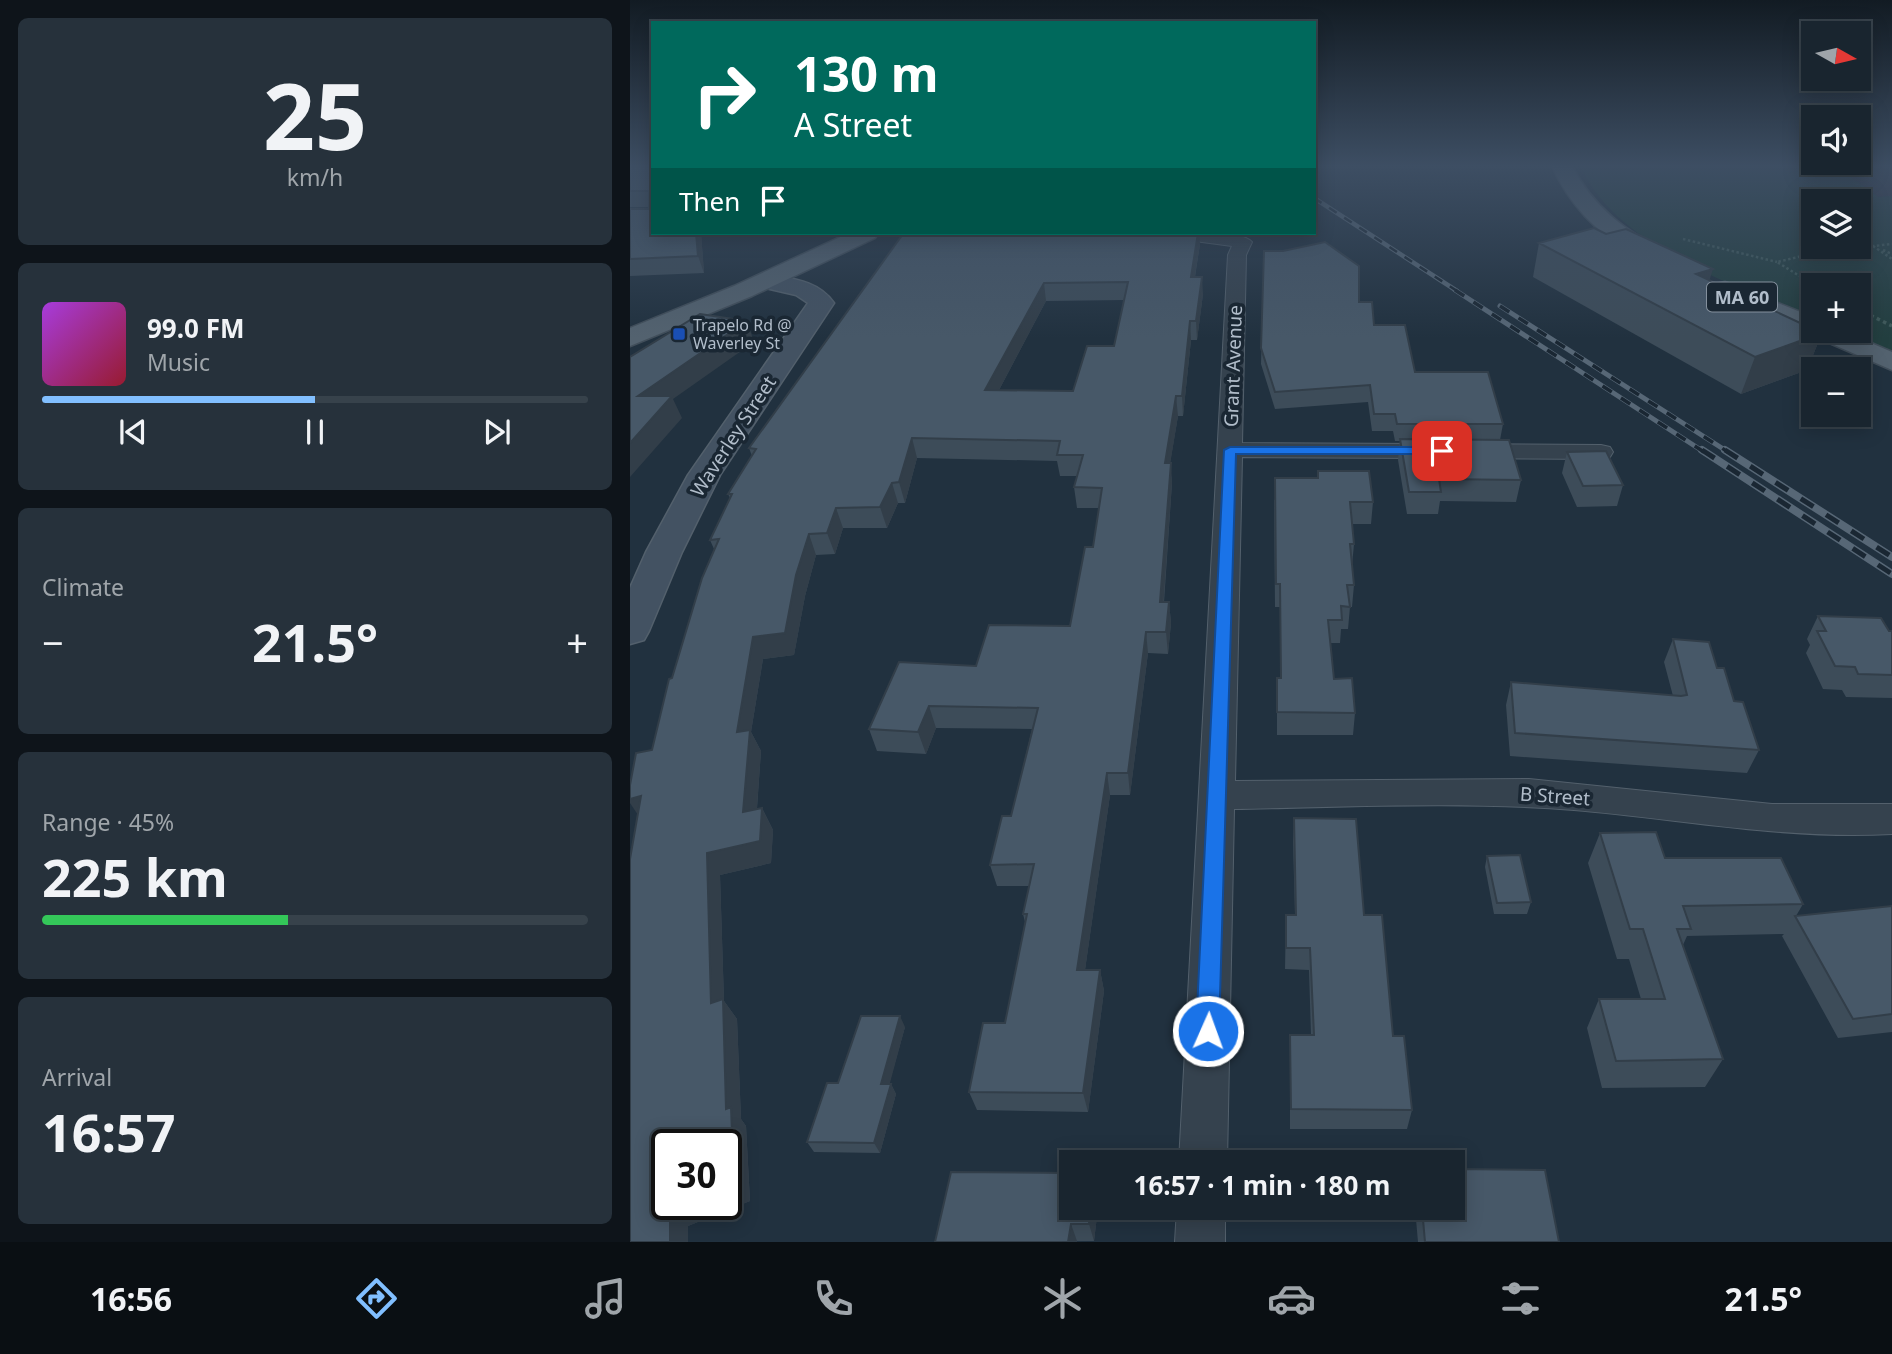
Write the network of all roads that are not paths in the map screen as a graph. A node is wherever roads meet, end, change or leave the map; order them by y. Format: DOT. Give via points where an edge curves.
graph roads {
  1 [pos="1602,222"];
  2 [pos="863,235"];
  3 [pos="1188,235"];
  4 [pos="1684,270"];
  5 [pos="766,281"];
  6 [pos="1709,282"];
  7 [pos="1801,322"];
  8 [pos="630,338"];
  9 [pos="1848,343"];
  10 [pos="1892,362"];
  11 [pos="1230,450"];
  12 [pos="1601,452"];
  13 [pos="630,631"];
  14 [pos="1217,795"];
  15 [pos="1892,819"];
  16 [pos="1203,1150"];
  17 [pos="1201,1220"];
  18 [pos="1200,1242"];
  1 -- 4 [label="main road, MA 60"];
  2 -- 5 [label="main road"];
  3 -- 11 [label="street, Grant Avenue" via="1243,242 1237,256"];
  5 -- 8 [label="main road"];
  5 -- 13 [label="street, Waverley Street" via="807,291 821,303 704,475"];
  6 -- 7 [label="main road, MA 60"];
  9 -- 10 [label="main road"];
  11 -- 12 [label="street"];
  11 -- 14 [label="street, Grant Avenue"];
  14 -- 15 [label="street, B Street" via="1506,793 1764,818"];
  14 -- 16 [label="street, Grant Avenue"];
  17 -- 18 [label="street"];
}
